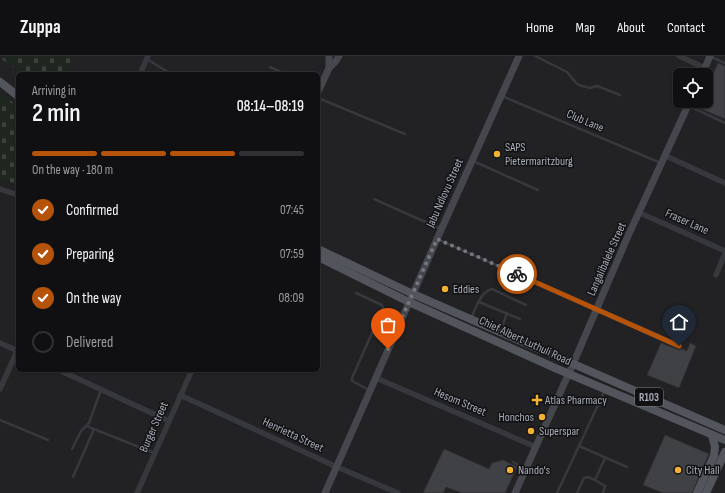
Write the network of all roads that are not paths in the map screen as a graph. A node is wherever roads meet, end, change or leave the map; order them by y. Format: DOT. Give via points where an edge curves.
graph roads {
  1 [pos="329,56"];
  2 [pos="338,56"];
  3 [pos="519,56"];
  4 [pos="535,56"];
  5 [pos="679,56"];
  6 [pos="710,56"];
  7 [pos="147,58"];
  8 [pos="725,63"];
  9 [pos="270,67"];
  10 [pos="329,68"];
  11 [pos="697,68"];
  12 [pos="705,68"];
  13 [pos="141,72"];
  14 [pos="168,72"];
  15 [pos="281,72"];
  16 [pos="0,82"];
  17 [pos="320,88"];
  18 [pos="16,94"];
  19 [pos="501,95"];
  20 [pos="620,95"];
  21 [pos="320,99"];
  22 [pos="687,108"];
  23 [pos="698,108"];
  24 [pos="725,123"];
  25 [pos="405,134"];
  26 [pos="666,156"];
  27 [pos="472,160"];
  28 [pos="662,164"];
  29 [pos="725,183"];
  30 [pos="0,189"];
  31 [pos="538,190"];
  32 [pos="16,194"];
  33 [pos="374,199"];
  34 [pos="640,213"];
  35 [pos="441,230"];
  36 [pos="437,239"];
  37 [pos="320,250"];
  38 [pos="725,252"];
  39 [pos="320,258"];
  40 [pos="716,275"];
  41 [pos="356,293"];
  42 [pos="411,298"];
  43 [pos="479,302"];
  44 [pos="526,305"];
  45 [pos="596,309"];
  46 [pos="507,313"];
  47 [pos="470,319"];
  48 [pos="520,319"];
  49 [pos="500,332"];
  50 [pos="0,343"];
  51 [pos="679,346"];
  52 [pos="16,349"];
  53 [pos="16,354"];
  54 [pos="573,364"];
  55 [pos="63,372"];
  56 [pos="191,372"];
  57 [pos="569,374"];
  58 [pos="376,378"];
  59 [pos="0,389"];
  60 [pos="606,389"];
  61 [pos="101,390"];
  62 [pos="371,391"];
  63 [pos="180,395"];
  64 [pos="0,420"];
  65 [pos="169,421"];
  66 [pos="86,426"];
  67 [pos="94,429"];
  68 [pos="724,429"];
  69 [pos="712,435"];
  70 [pos="48,440"];
  71 [pos="725,440"];
  72 [pos="579,446"];
  73 [pos="536,447"];
  74 [pos="72,449"];
  75 [pos="725,452"];
  76 [pos="154,454"];
  77 [pos="605,458"];
  78 [pos="512,462"];
  79 [pos="627,466"];
  80 [pos="338,467"];
  81 [pos="526,469"];
  82 [pos="73,477"];
  83 [pos="595,480"];
  84 [pos="137,493"];
  85 [pos="325,493"];
  86 [pos="398,493"];
  87 [pos="516,493"];
  88 [pos="557,493"];
  89 [pos="577,493"];
  90 [pos="603,493"];
  91 [pos="697,493"];
  92 [pos="706,493"];
  1 -- 10 [label="street"];
  2 -- 10 [label="street"];
  3 -- 19 [label="street, Jabu Ndlovu Street"];
  4 -- 20 [label="lane" via="567,72 577,84 590,88 597,86"];
  5 -- 11 [label="street"];
  6 -- 8 [label="lane"];
  6 -- 12 [label="street"];
  7 -- 13 [label="street"];
  7 -- 14 [label="lane"];
  9 -- 15 [label="lane"];
  10 -- 17 [label="street"];
  16 -- 18 [label="main road"];
  19 -- 27 [label="street, Jabu Ndlovu Street"];
  19 -- 28 [label="lane, Club Lane"];
  21 -- 25 [label="lane"];
  22 -- 26 [label="street, Langalibalele Street"];
  23 -- 24 [label="lane"];
  26 -- 28 [label="street, Langalibalele Street"];
  26 -- 29 [label="street"];
  27 -- 31 [label="lane"];
  27 -- 35 [label="street, Jabu Ndlovu Street"];
  28 -- 34 [label="street, Langalibalele Street"];
  30 -- 32 [label="street"];
  33 -- 35 [label="lane"];
  34 -- 38 [label="street, Fraser Lane"];
  34 -- 45 [label="street, Langalibalele Street"];
  35 -- 36 [label="street, Jabu Ndlovu Street"];
  36 -- 42 [label="street, Jabu Ndlovu Street"];
  36 -- 45 [label="lane"];
  37 -- 42 [label="main road, Chief Albert Luthuli Road / R103"];
  38 -- 40 [label="street"];
  39 -- 42 [label="main road, Chief Albert Luthuli Road / R103"];
  41 -- 62 [label="lane" via="382,305 383,308 352,378 352,381"];
  42 -- 47 [label="main road, Chief Albert Luthuli Road / R103"];
  42 -- 57 [label="main road, Chief Albert Luthuli Road / R103"];
  42 -- 58 [label="street, Jabu Ndlovu Street"];
  43 -- 44 [label="lane" via="484,293 492,289"];
  43 -- 46 [label="lane"];
  43 -- 47 [label="lane"];
  45 -- 51 [label="street"];
  45 -- 54 [label="street, Langalibalele Street"];
  46 -- 48 [label="lane"];
  46 -- 49 [label="lane"];
  47 -- 49 [label="main road, Chief Albert Luthuli Road / R103"];
  49 -- 54 [label="main road, Chief Albert Luthuli Road / R103"];
  50 -- 52 [label="street"];
  53 -- 59 [label="street"];
  54 -- 57 [label="street, Langalibalele Street"];
  54 -- 68 [label="main road, Chief Albert Luthuli Road / R103"];
  55 -- 61 [label="street"];
  56 -- 63 [label="street, Burger Street"];
  57 -- 60 [label="main road, Chief Albert Luthuli Road / R103"];
  57 -- 73 [label="street, Langalibalele Street"];
  58 -- 62 [label="street, Jabu Ndlovu Street"];
  58 -- 73 [label="street, Hesom Street"];
  60 -- 69 [label="main road, Chief Albert Luthuli Road / R103"];
  60 -- 72 [label="lane"];
  61 -- 65 [label="street"];
  61 -- 66 [label="lane"];
  62 -- 80 [label="street, Jabu Ndlovu Street"];
  63 -- 65 [label="street, Burger Street"];
  63 -- 80 [label="street, Henrietta Street"];
  64 -- 70 [label="lane"];
  65 -- 76 [label="street, Burger Street"];
  66 -- 67 [label="lane"];
  66 -- 74 [label="lane"];
  67 -- 76 [label="lane"];
  67 -- 82 [label="lane"];
  69 -- 71 [label="main road, Chief Albert Luthuli Road / R103"];
  69 -- 91 [label="main road" via="714,456"];
  72 -- 77 [label="lane"];
  72 -- 88 [label="lane"];
  73 -- 81 [label="street, Langalibalele Street"];
  75 -- 92 [label="main road"];
  76 -- 84 [label="street, Burger Street"];
  77 -- 79 [label="lane"];
  77 -- 83 [label="lane"];
  78 -- 81 [label="lane"];
  80 -- 85 [label="street, Jabu Ndlovu Street"];
  80 -- 86 [label="street, Henrietta Street"];
  81 -- 87 [label="street, Langalibalele Street"];
  83 -- 89 [label="lane" via="584,478"];
  83 -- 90 [label="lane" via="605,486"];
}
